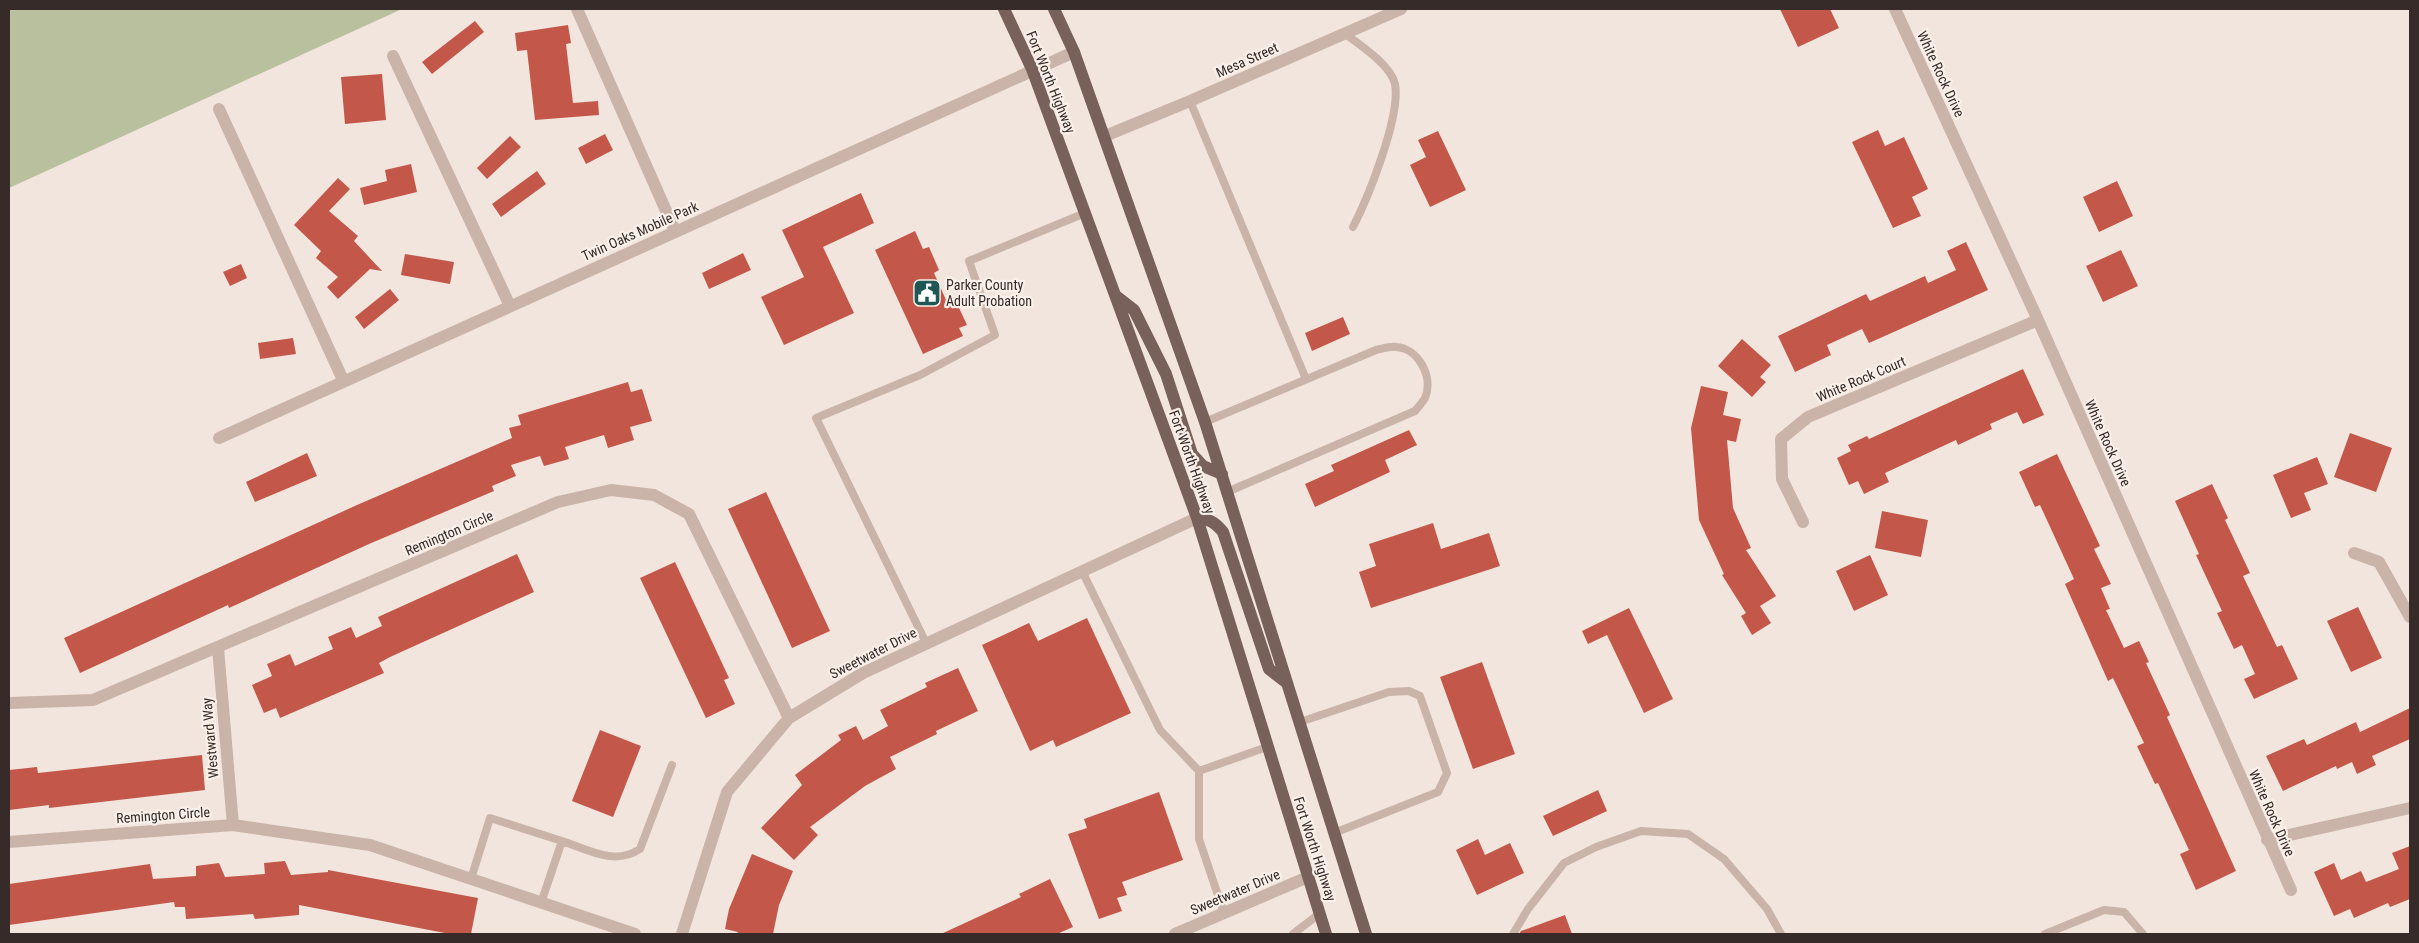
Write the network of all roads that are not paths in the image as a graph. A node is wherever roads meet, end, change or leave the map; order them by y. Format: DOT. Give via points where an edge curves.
graph roads {
  1 [pos="577,9"];
  2 [pos="1004,9"];
  3 [pos="1054,9"];
  4 [pos="1400,9"];
  5 [pos="1895,9"];
  6 [pos="1344,33"];
  7 [pos="1074,52"];
  8 [pos="393,56"];
  9 [pos="1032,70"];
  10 [pos="1190,102"];
  11 [pos="219,109"];
  12 [pos="1105,136"];
  13 [pos="1085,213"];
  14 [pos="1353,227"];
  15 [pos="675,231"];
  16 [pos="1116,296"];
  17 [pos="510,306"];
  18 [pos="2038,320"];
  19 [pos="1306,379"];
  20 [pos="343,380"];
  21 [pos="1205,422"];
  22 [pos="218,438"];
  23 [pos="1222,474"];
  24 [pos="1227,492"];
  25 [pos="1197,518"];
  26 [pos="1803,522"];
  27 [pos="2354,553"];
  28 [pos="1082,571"];
  29 [pos="2410,617"];
  30 [pos="926,643"];
  31 [pos="218,648"];
  32 [pos="1287,683"];
  33 [pos="9,704"];
  34 [pos="789,718"];
  35 [pos="1300,722"];
  36 [pos="1267,747"];
  37 [pos="672,765"];
  38 [pos="1199,771"];
  39 [pos="2410,808"];
  40 [pos="233,825"];
  41 [pos="1334,833"];
  42 [pos="2267,840"];
  43 [pos="562,841"];
  44 [pos="9,842"];
  45 [pos="1308,877"];
  46 [pos="471,879"];
  47 [pos="2290,890"];
  48 [pos="541,903"];
  49 [pos="1224,913"];
  50 [pos="1319,914"];
  51 [pos="635,934"];
  52 [pos="682,934"];
  53 [pos="1175,934"];
  54 [pos="1293,934"];
  55 [pos="1326,934"];
  56 [pos="1366,934"];
  57 [pos="1513,934"];
  58 [pos="1781,934"];
  59 [pos="2045,934"];
  60 [pos="2143,934"];
  1 -- 15 [label="street"];
  2 -- 9 [label="main road, Fort Worth Highway"];
  3 -- 7 [label="main road, Fort Worth Highway"];
  4 -- 6 [label="street, Mesa Street"];
  5 -- 18 [label="street, White Rock Drive"];
  6 -- 10 [label="street, Mesa Street"];
  6 -- 14 [label="lane" via="1377,56 1395,83 1394,106 1370,194"];
  7 -- 9 [label="street, Twin Oaks Mobile Park"];
  7 -- 12 [label="main road, Fort Worth Highway"];
  8 -- 17 [label="street"];
  9 -- 13 [label="main road, Fort Worth Highway"];
  9 -- 15 [label="street, Twin Oaks Mobile Park"];
  10 -- 12 [label="street, Mesa Street"];
  10 -- 19 [label="lane"];
  11 -- 20 [label="street"];
  12 -- 21 [label="main road, Fort Worth Highway"];
  13 -- 16 [label="main road, Fort Worth Highway"];
  13 -- 30 [label="lane" via="969,261 995,335 920,376 816,418"];
  15 -- 17 [label="street, Twin Oaks Mobile Park"];
  16 -- 23 [label="main road" via="1134,310 1166,374 1192,454 1203,466"];
  16 -- 25 [label="main road, Fort Worth Highway"];
  17 -- 20 [label="street, Twin Oaks Mobile Park"];
  18 -- 26 [label="street, White Rock Court" via="1808,417 1781,439 1782,478"];
  18 -- 42 [label="street, White Rock Drive"];
  19 -- 21 [label="lane"];
  19 -- 24 [label="lane" via="1376,350 1396,347 1413,352 1422,364 1427,381 1425,398 1415,410"];
  20 -- 22 [label="street, Twin Oaks Mobile Park"];
  21 -- 23 [label="main road, Fort Worth Highway"];
  23 -- 24 [label="main road, Fort Worth Highway"];
  24 -- 32 [label="main road, Fort Worth Highway"];
  25 -- 28 [label="street, Sweetwater Drive"];
  25 -- 32 [label="main road" via="1212,521 1222,532 1269,668"];
  25 -- 36 [label="main road, Fort Worth Highway"];
  27 -- 29 [label="street" via="2378,562"];
  28 -- 30 [label="street, Sweetwater Drive"];
  28 -- 38 [label="lane" via="1160,730"];
  30 -- 34 [label="street, Sweetwater Drive" via="863,673"];
  31 -- 33 [label="street, Remington Circle" via="93,700"];
  31 -- 34 [label="street, Remington Circle" via="558,502 611,490 654,495 689,514"];
  31 -- 40 [label="street, Westward Way"];
  32 -- 35 [label="main road, Fort Worth Highway"];
  34 -- 52 [label="street, Sweetwater Drive" via="727,792"];
  35 -- 41 [label="main road, Fort Worth Highway"];
  35 -- 41 [label="lane" via="1389,692 1409,691 1420,696 1425,706 1447,773 1438,792"];
  36 -- 38 [label="lane"];
  36 -- 45 [label="main road, Fort Worth Highway"];
  37 -- 43 [label="lane" via="640,849 629,856 614,858"];
  38 -- 49 [label="lane" via="1199,839"];
  39 -- 42 [label="street"];
  40 -- 44 [label="street, Remington Circle"];
  40 -- 46 [label="street, Remington Circle" via="370,845"];
  41 -- 56 [label="main road, Fort Worth Highway"];
  42 -- 47 [label="street, White Rock Drive"];
  43 -- 46 [label="lane" via="490,818"];
  43 -- 48 [label="lane"];
  45 -- 49 [label="street, Sweetwater Drive"];
  45 -- 50 [label="main road, Fort Worth Highway"];
  46 -- 48 [label="street, Remington Circle"];
  48 -- 51 [label="street, Remington Circle"];
  49 -- 53 [label="street, Sweetwater Drive"];
  50 -- 54 [label="lane"];
  50 -- 55 [label="main road, Fort Worth Highway"];
  57 -- 58 [label="lane" via="1564,862 1641,831 1688,834 1724,859 1767,909"];
  59 -- 60 [label="lane" via="2104,910 2124,912"];
}
